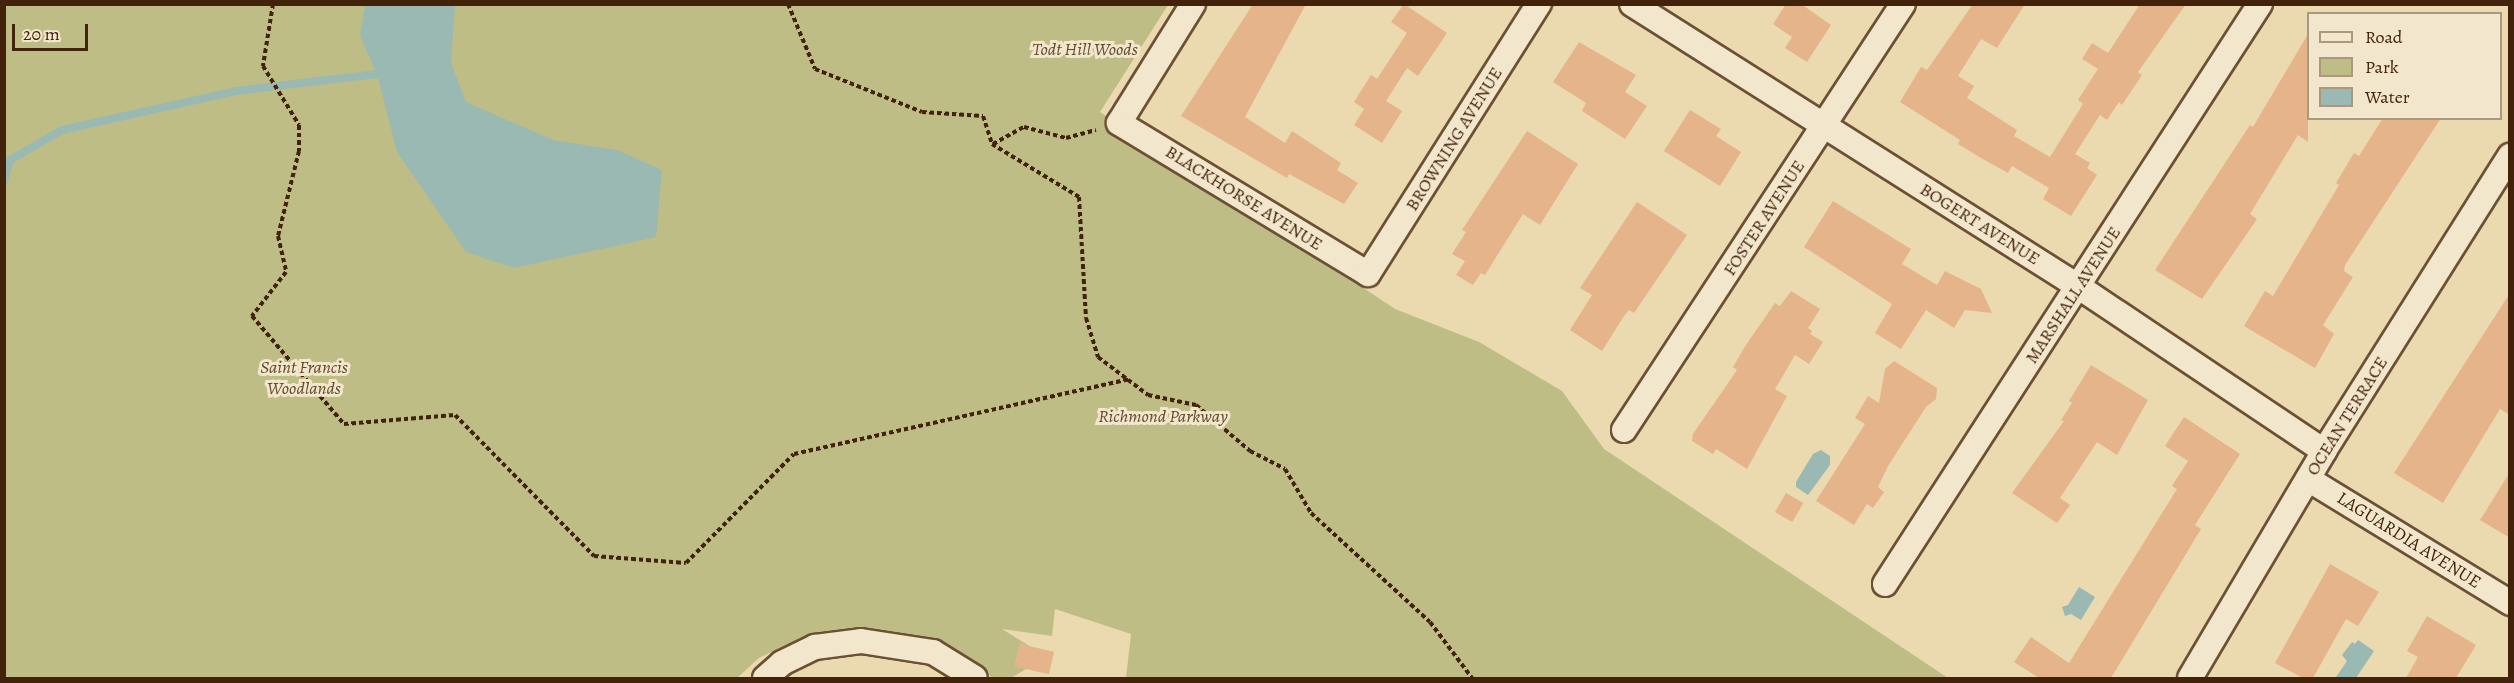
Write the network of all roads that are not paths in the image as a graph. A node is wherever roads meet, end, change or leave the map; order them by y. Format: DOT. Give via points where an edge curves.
graph roads {
  1 [pos="1192,4"];
  2 [pos="1539,4"];
  3 [pos="1632,4"];
  4 [pos="1903,4"];
  5 [pos="2260,4"];
  6 [pos="1824,125"];
  7 [pos="2510,156"];
  8 [pos="1368,274"];
  9 [pos="2079,287"];
  10 [pos="1624,430"];
  11 [pos="2324,451"];
  12 [pos="2308,479"];
  13 [pos="1885,584"];
  14 [pos="2510,603"];
  15 [pos="765,678"];
  16 [pos="975,678"];
  17 [pos="2190,678"];
  1 -- 8 [label="street, BLACKHORSE AVENUE" via="1119,123"];
  2 -- 8 [label="street, BROWNING AVENUE"];
  3 -- 6 [label="street, BOGERT AVENUE"];
  4 -- 6 [label="street, FOSTER AVENUE"];
  5 -- 9 [label="street, MARSHALL AVENUE"];
  6 -- 9 [label="street, BOGERT AVENUE"];
  6 -- 10 [label="street, FOSTER AVENUE"];
  7 -- 11 [label="street, OCEAN TERRACE"];
  9 -- 11 [label="street, BOGERT AVENUE"];
  9 -- 13 [label="street, MARSHALL AVENUE"];
  11 -- 12 [label="street, OCEAN TERRACE"];
  12 -- 14 [label="street, LAGUARDIA AVENUE"];
  12 -- 17 [label="street, OCEAN TERRACE"];
  15 -- 16 [label="street" via="782,663 815,647 861,640 933,652"];
}
